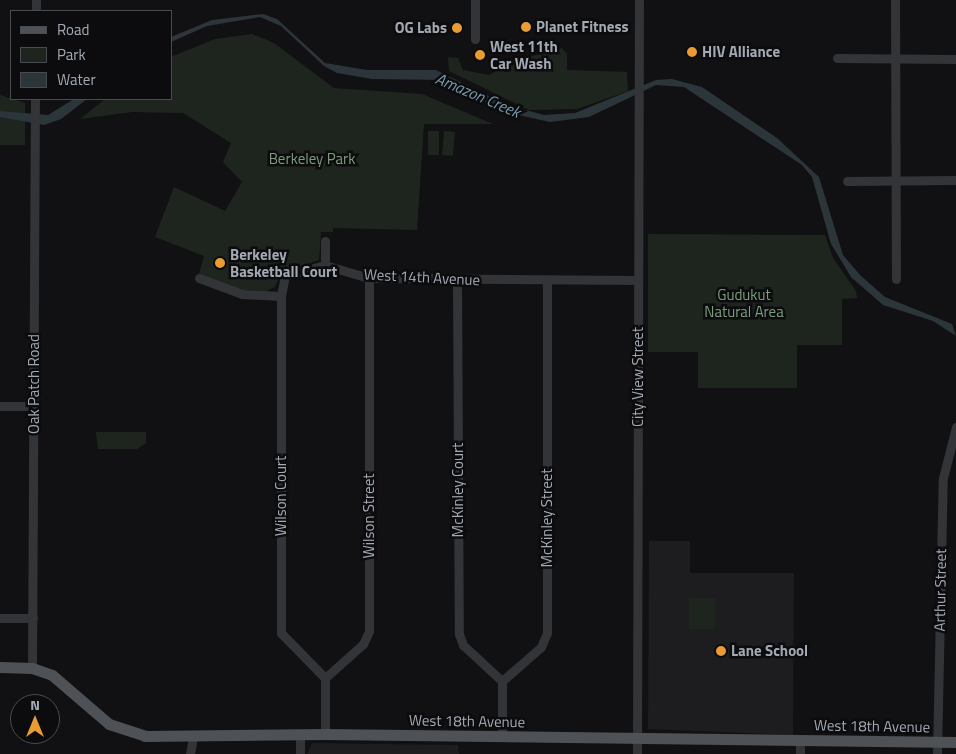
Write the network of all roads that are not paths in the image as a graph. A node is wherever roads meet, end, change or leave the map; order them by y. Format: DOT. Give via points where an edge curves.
graph roads {
  1 [pos="475,0"];
  2 [pos="639,0"];
  3 [pos="895,0"];
  4 [pos="475,39"];
  5 [pos="837,58"];
  6 [pos="895,58"];
  7 [pos="956,59"];
  8 [pos="35,102"];
  9 [pos="895,180"];
  10 [pos="956,180"];
  11 [pos="847,181"];
  12 [pos="325,241"];
  13 [pos="325,265"];
  14 [pos="199,278"];
  15 [pos="370,278"];
  16 [pos="896,279"];
  17 [pos="457,280"];
  18 [pos="547,280"];
  19 [pos="638,280"];
  20 [pos="281,296"];
  21 [pos="0,406"];
  22 [pos="34,406"];
  23 [pos="956,427"];
  24 [pos="0,618"];
  25 [pos="33,618"];
  26 [pos="0,667"];
  27 [pos="32,668"];
  28 [pos="325,678"];
  29 [pos="502,681"];
  30 [pos="325,734"];
  31 [pos="300,735"];
  32 [pos="193,737"];
  33 [pos="502,737"];
  34 [pos="638,737"];
  35 [pos="800,740"];
  36 [pos="937,742"];
  37 [pos="956,742"];
  38 [pos="190,754"];
  39 [pos="300,754"];
  40 [pos="638,754"];
  41 [pos="800,754"];
  42 [pos="937,754"];
  1 -- 4 [label="street"];
  2 -- 19 [label="street, City View Street"];
  3 -- 6 [label="street"];
  5 -- 6 [label="street"];
  6 -- 7 [label="street"];
  6 -- 9 [label="street"];
  8 -- 22 [label="street, Oak Patch Road"];
  9 -- 10 [label="street"];
  9 -- 11 [label="street"];
  9 -- 16 [label="street"];
  12 -- 13 [label="street"];
  13 -- 15 [label="street, West 14th Avenue"];
  13 -- 20 [label="street" via="285,276"];
  14 -- 20 [label="street" via="242,294"];
  15 -- 17 [label="street, West 14th Avenue"];
  15 -- 28 [label="street, Wilson Street" via="369,631 363,644"];
  17 -- 18 [label="street, West 14th Avenue"];
  17 -- 29 [label="street, McKinley Court" via="459,634 464,645"];
  18 -- 19 [label="street, West 14th Avenue"];
  18 -- 29 [label="street, McKinley Street" via="547,633 541,647"];
  19 -- 34 [label="street, City View Street"];
  20 -- 28 [label="street, Wilson Court" via="281,633"];
  21 -- 22 [label="street"];
  22 -- 25 [label="street, Oak Patch Road"];
  23 -- 36 [label="street, Arthur Street" via="943,478"];
  24 -- 25 [label="street"];
  25 -- 27 [label="street, Oak Patch Road"];
  26 -- 27 [label="main road, West 18th Avenue"];
  27 -- 32 [label="main road, West 18th Avenue" via="61,681 119,730 145,736"];
  28 -- 30 [label="street"];
  29 -- 33 [label="street"];
  30 -- 31 [label="main road, West 18th Avenue"];
  30 -- 33 [label="main road, West 18th Avenue"];
  31 -- 32 [label="main road, West 18th Avenue"];
  31 -- 39 [label="street"];
  32 -- 38 [label="street"];
  33 -- 34 [label="main road, West 18th Avenue"];
  34 -- 35 [label="main road, West 18th Avenue"];
  34 -- 40 [label="street, City View Street"];
  35 -- 36 [label="main road, West 18th Avenue"];
  35 -- 41 [label="street"];
  36 -- 37 [label="main road, West 18th Avenue"];
  36 -- 42 [label="street, Arthur Street"];
}
